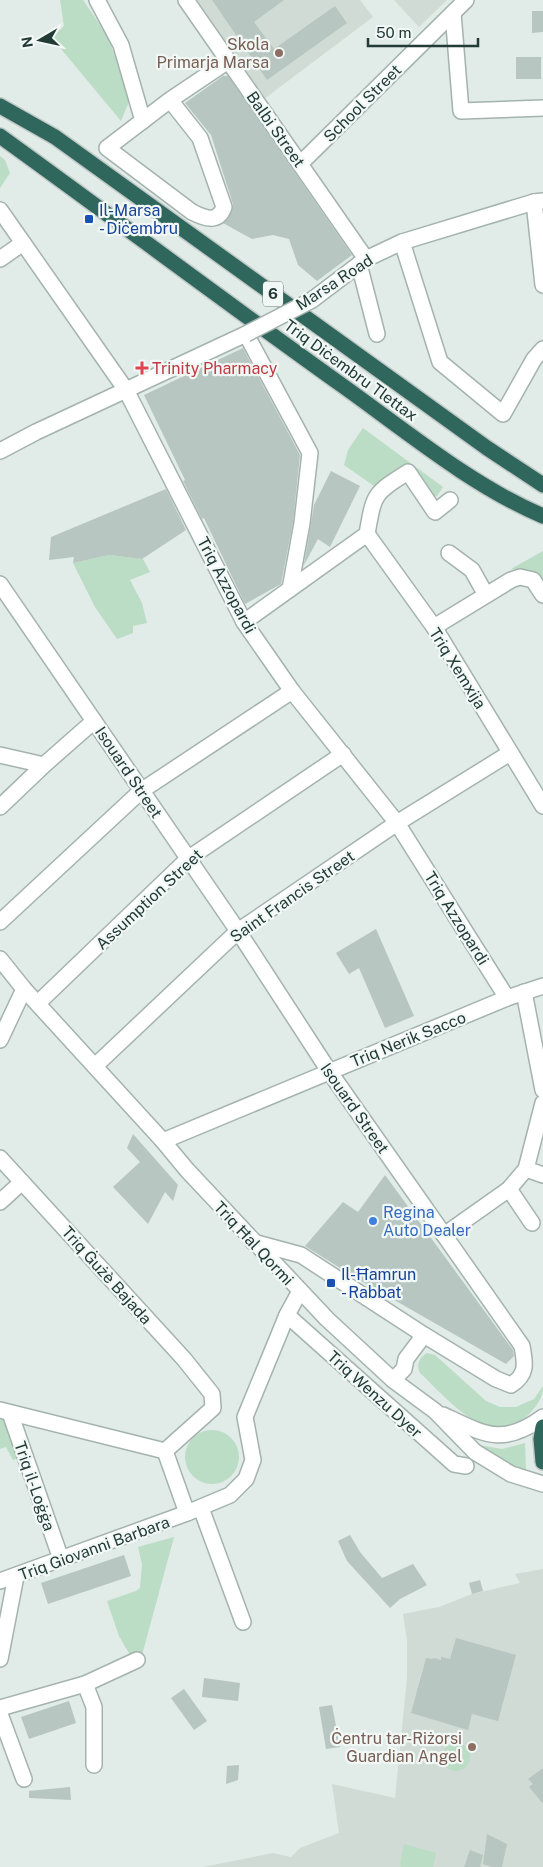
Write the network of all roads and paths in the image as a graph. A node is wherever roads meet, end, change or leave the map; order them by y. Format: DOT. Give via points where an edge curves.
graph roads {
  1 [pos="97,0"];
  2 [pos="186,0"];
  3 [pos="466,0"];
  4 [pos="452,13"];
  5 [pos="228,61"];
  6 [pos="170,100"];
  7 [pos="0,106"];
  8 [pos="543,108"];
  9 [pos="143,121"];
  10 [pos="0,136"];
  11 [pos="300,164"];
  12 [pos="539,202"];
  13 [pos="0,210"];
  14 [pos="402,242"];
  15 [pos="23,243"];
  16 [pos="0,259"];
  17 [pos="362,261"];
  18 [pos="543,285"];
  19 [pos="246,334"];
  20 [pos="377,334"];
  21 [pos="540,358"];
  22 [pos="126,390"];
  23 [pos="0,451"];
  24 [pos="543,485"];
  25 [pos="450,500"];
  26 [pos="518,505"];
  27 [pos="543,516"];
  28 [pos="543,528"];
  29 [pos="367,534"];
  30 [pos="448,553"];
  31 [pos="0,584"];
  32 [pos="290,589"];
  33 [pos="486,595"];
  34 [pos="543,595"];
  35 [pos="244,622"];
  36 [pos="434,627"];
  37 [pos="292,691"];
  38 [pos="94,721"];
  39 [pos="510,753"];
  40 [pos="343,754"];
  41 [pos="0,755"];
  42 [pos="44,765"];
  43 [pos="141,791"];
  44 [pos="543,806"];
  45 [pos="0,807"];
  46 [pos="396,823"];
  47 [pos="189,858"];
  48 [pos="0,922"];
  49 [pos="238,932"];
  50 [pos="0,959"];
  51 [pos="543,986"];
  52 [pos="24,989"];
  53 [pos="524,992"];
  54 [pos="507,998"];
  55 [pos="38,1003"];
  56 [pos="0,1040"];
  57 [pos="95,1066"];
  58 [pos="329,1071"];
  59 [pos="543,1090"];
  60 [pos="543,1103"];
  61 [pos="163,1142"];
  62 [pos="0,1158"];
  63 [pos="526,1169"];
  64 [pos="543,1175"];
  65 [pos="22,1182"];
  66 [pos="508,1189"];
  67 [pos="0,1202"];
  68 [pos="532,1223"];
  69 [pos="444,1235"];
  70 [pos="252,1242"];
  71 [pos="300,1291"];
  72 [pos="287,1315"];
  73 [pos="424,1336"];
  74 [pos="393,1380"];
  75 [pos="5,1411"];
  76 [pos="435,1411"];
  77 [pos="543,1417"];
  78 [pos="543,1427"];
  79 [pos="165,1452"];
  80 [pos="543,1462"];
  81 [pos="466,1466"];
  82 [pos="543,1484"];
  83 [pos="194,1511"];
  84 [pos="61,1559"];
  85 [pos="16,1576"];
  86 [pos="0,1581"];
  87 [pos="244,1622"];
  88 [pos="0,1659"];
  89 [pos="137,1660"];
  90 [pos="85,1684"];
  91 [pos="0,1708"];
  92 [pos="0,1714"];
  93 [pos="94,1765"];
  94 [pos="24,1779"];
  1 -- 9 [label="street" via="122,45"];
  2 -- 5 [label="street, Balbi Street"];
  3 -- 4 [label="street, School Street"];
  4 -- 8 [label="street" via="461,111"];
  4 -- 11 [label="street, School Street"];
  5 -- 6 [label="street"];
  5 -- 11 [label="street, Balbi Street"];
  6 -- 9 [label="street"];
  6 -- 9 [label="street" via="200,138 224,207 218,217 205,218 192,212 107,148"];
  7 -- 24 [label="highway, Triq Diċembru Tlettax / 6" via="55,136"];
  10 -- 26 [label="highway, Triq Diċembru Tlettax / 6" via="440,456"];
  11 -- 17 [label="street, Balbi Street"];
  12 -- 14 [label="street, Marsa Road"];
  12 -- 18 [label="street"];
  13 -- 15 [label="street, Triq Azzopardi"];
  14 -- 17 [label="street, Marsa Road"];
  14 -- 21 [label="street" via="440,362 503,414"];
  15 -- 16 [label="street"];
  15 -- 22 [label="street, Triq Azzopardi"];
  17 -- 19 [label="street, Marsa Road, bridge" via="312,300"];
  17 -- 20 [label="street"];
  19 -- 22 [label="street, Marsa Road"];
  19 -- 32 [label="street" via="310,453"];
  22 -- 23 [label="street, Marsa Road"];
  22 -- 35 [label="street, Triq Azzopardi"];
  25 -- 29 [label="street" via="435,512 408,472 382,488 372,503"];
  26 -- 27 [label="highway, Triq Diċembru Tlettax / 6"];
  26 -- 28 [label="highway"];
  29 -- 32 [label="street"];
  29 -- 36 [label="street, Triq Xemxija"];
  30 -- 33 [label="street" via="472,570"];
  31 -- 38 [label="street, Isouard Street"];
  32 -- 35 [label="street"];
  33 -- 34 [label="street" via="509,578 520,577 533,580"];
  33 -- 36 [label="street"];
  35 -- 37 [label="street, Triq Azzopardi"];
  36 -- 39 [label="street, Triq Xemxija"];
  37 -- 40 [label="street, Triq Azzopardi"];
  37 -- 43 [label="street"];
  38 -- 42 [label="street"];
  38 -- 43 [label="street, Isouard Street"];
  39 -- 44 [label="street, Triq Xemxija"];
  39 -- 46 [label="street, Saint Francis Street"];
  40 -- 46 [label="street, Triq Azzopardi"];
  40 -- 47 [label="street, Assumption Street"];
  41 -- 42 [label="street"];
  42 -- 45 [label="street"];
  43 -- 47 [label="street, Isouard Street"];
  43 -- 48 [label="street"];
  46 -- 49 [label="street, Saint Francis Street"];
  46 -- 54 [label="street, Triq Azzopardi"];
  47 -- 49 [label="street, Isouard Street"];
  47 -- 55 [label="street, Assumption Street"];
  49 -- 57 [label="street, Saint Francis Street"];
  49 -- 58 [label="street, Isouard Street"];
  50 -- 52 [label="street, Triq Ħal Qormi"];
  51 -- 53 [label="street, Triq Nerik Sacco"];
  52 -- 55 [label="street, Triq Ħal Qormi"];
  52 -- 56 [label="street"];
  53 -- 54 [label="street, Triq Nerik Sacco"];
  53 -- 59 [label="street"];
  54 -- 58 [label="street, Triq Nerik Sacco"];
  55 -- 57 [label="street, Triq Ħal Qormi"];
  57 -- 61 [label="street, Triq Ħal Qormi"];
  58 -- 61 [label="street, Triq Nerik Sacco"];
  58 -- 69 [label="street, Isouard Street"];
  60 -- 63 [label="street"];
  61 -- 70 [label="street, Triq Ħal Qormi"];
  62 -- 65 [label="street, Triq Ġużè Bajada"];
  63 -- 64 [label="street"];
  63 -- 66 [label="street"];
  65 -- 67 [label="street"];
  65 -- 79 [label="street, Triq Ġużè Bajada" via="212,1394 213,1408"];
  66 -- 68 [label="street"];
  66 -- 69 [label="street"];
  69 -- 73 [label="street, Isouard Street" via="522,1346 525,1366 520,1380 511,1385 496,1379"];
  70 -- 71 [label="street, Triq Ħal Qormi"];
  70 -- 73 [label="street, Isouard Street" via="301,1254"];
  71 -- 72 [label="street"];
  71 -- 74 [label="street, Triq Ħal Qormi"];
  72 -- 81 [label="street, Triq Wenzu Dyer" via="454,1464"];
  72 -- 83 [label="street, Triq Giovanni Barbara" via="246,1417 253,1460 246,1479 230,1495"];
  73 -- 74 [label="street"];
  74 -- 76 [label="street, Triq Ħal Qormi"];
  75 -- 79 [label="street"];
  75 -- 84 [label="street, Triq il-Loġġa"];
  76 -- 77 [label="street, Triq Ħal Qormi" via="482,1433 506,1435 527,1429"];
  76 -- 82 [label="street, Triq Ħal Qormi" via="475,1452 512,1474"];
  78 -- 80 [label="highway"];
  79 -- 83 [label="street"];
  83 -- 84 [label="street, Triq Giovanni Barbara"];
  83 -- 87 [label="street"];
  84 -- 85 [label="street, Triq Giovanni Barbara"];
  85 -- 86 [label="street, Triq Giovanni Barbara"];
  85 -- 88 [label="street"];
  89 -- 90 [label="street"];
  90 -- 91 [label="street"];
  90 -- 93 [label="street" via="94,1706"];
  92 -- 94 [label="street"];
}
